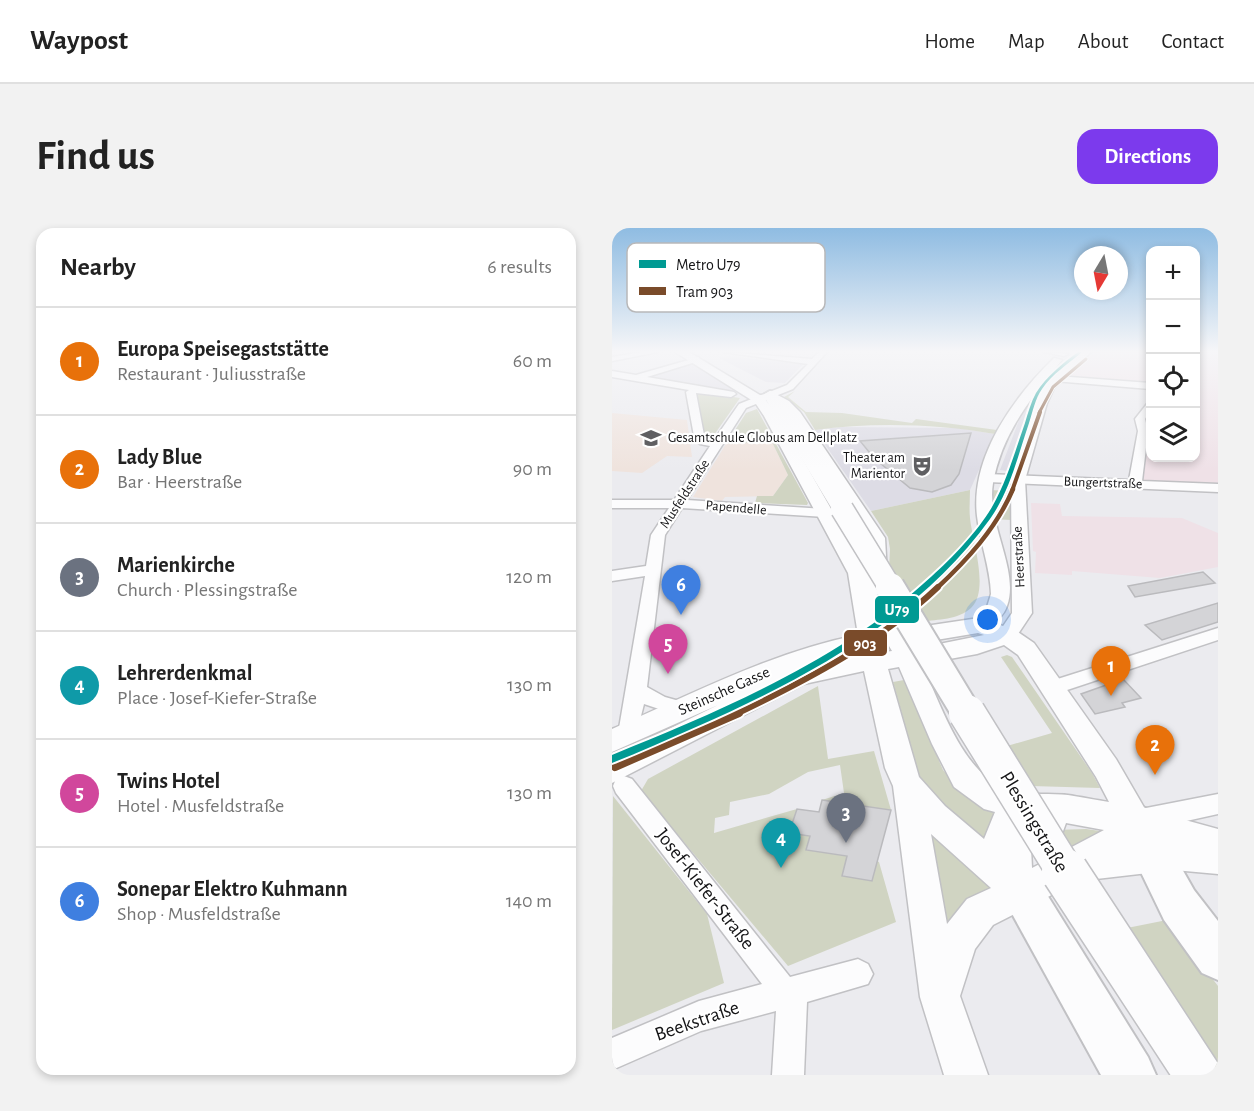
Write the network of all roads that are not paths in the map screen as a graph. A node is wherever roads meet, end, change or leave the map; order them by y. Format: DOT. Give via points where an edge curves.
graph roads {
  1 [pos="691,392"];
  2 [pos="716,392"];
  3 [pos="754,392"];
  4 [pos="782,392"];
  5 [pos="1028,392"];
  6 [pos="1049,392"];
  7 [pos="731,394"];
  8 [pos="768,400"];
  9 [pos="1147,408"];
  10 [pos="718,444"];
  11 [pos="987,478"];
  12 [pos="1018,480"];
  13 [pos="1135,484"];
  14 [pos="1218,488"];
  15 [pos="678,503"];
  16 [pos="612,504"];
  17 [pos="834,511"];
  18 [pos="653,570"];
  19 [pos="612,576"];
  20 [pos="979,625"];
  21 [pos="1218,634"];
  22 [pos="1007,635"];
  23 [pos="904,648"];
  24 [pos="872,651"];
  25 [pos="1052,688"];
  26 [pos="637,689"];
  27 [pos="683,709"];
  28 [pos="620,737"];
  29 [pos="618,778"];
  30 [pos="908,786"];
  31 [pos="1218,804"];
  32 [pos="1022,806"];
  33 [pos="1115,817"];
  34 [pos="1218,844"];
  35 [pos="1152,857"];
  36 [pos="1218,858"];
  37 [pos="1075,865"];
  38 [pos="1021,892"];
  39 [pos="1218,957"];
  40 [pos="858,974"];
  41 [pos="788,993"];
  42 [pos="940,997"];
  43 [pos="612,1054"];
  44 [pos="788,1075"];
  45 [pos="966,1075"];
  46 [pos="1130,1075"];
  47 [pos="1198,1075"];
  1 -- 10 [label="street" via="699,436 704,442"];
  2 -- 7 [label="street"];
  3 -- 8 [label="main road"];
  4 -- 8 [label="street, Musfeldstraße"];
  5 -- 11 [label="street, Heerstraße" via="1005,431"];
  6 -- 12 [label="street, Heerstraße" via="1041,403"];
  8 -- 10 [label="street, Musfeldstraße" via="742,406"];
  8 -- 17 [label="highway, Plessingstraße"];
  8 -- 23 [label="main road, Plessingstraße" via="785,404 795,415 876,538 875,586"];
  9 -- 13 [label="street" via="1140,419 1143,431"];
  10 -- 15 [label="street, Musfeldstraße"];
  11 -- 12 [label="street, Bungertstraße"];
  11 -- 20 [label="street, Heerstraße" via="984,505 999,604"];
  12 -- 13 [label="street, Bungertstraße"];
  12 -- 22 [label="street, Heerstraße" via="1022,613"];
  13 -- 14 [label="street, Bungertstraße"];
  15 -- 16 [label="street, Papendelle"];
  15 -- 17 [label="street, Papendelle"];
  15 -- 18 [label="street, Musfeldstraße" via="658,535"];
  17 -- 24 [label="main road, Plessingstraße" via="858,573"];
  17 -- 47 [label="highway, Plessingstraße, bridge"];
  18 -- 19 [label="street"];
  18 -- 26 [label="street, Musfeldstraße"];
  20 -- 22 [label="main road"];
  20 -- 23 [label="main road, Steinsche Gasse"];
  21 -- 25 [label="street"];
  22 -- 23 [label="main road, Steinsche Gasse" via="977,646"];
  22 -- 25 [label="main road" via="1026,649"];
  23 -- 24 [label="main road, Steinsche Gasse"];
  23 -- 32 [label="main road, Plessingstraße" via="946,744 965,777 995,799"];
  24 -- 27 [label="main road, Steinsche Gasse" via="826,650"];
  24 -- 29 [label="main road, Steinsche Gasse" via="843,665 796,677"];
  24 -- 30 [label="main road, Plessingstraße" via="900,768"];
  25 -- 33 [label="main road" via="1106,768"];
  26 -- 27 [label="street" via="647,698"];
  26 -- 28 [label="street, Musfeldstraße"];
  27 -- 28 [label="main road, Steinsche Gasse"];
  29 -- 41 [label="street, Josef-Kiefer-Straße"];
  30 -- 38 [label="main road, Plessingstraße" via="934,816"];
  30 -- 42 [label="main road, Plessingstraße"];
  31 -- 33 [label="street"];
  32 -- 33 [label="main road, Plessingstraße"];
  32 -- 38 [label="main road" via="1005,820 999,835 1001,865"];
  33 -- 34 [label="main road, Plessingstraße"];
  33 -- 35 [label="highway"];
  33 -- 37 [label="main road" via="1114,842"];
  33 -- 38 [label="main road" via="1033,828 1015,840"];
  35 -- 36 [label="main road" via="1187,854"];
  35 -- 37 [label="main road"];
  35 -- 39 [label="highway" via="1187,918"];
  37 -- 38 [label="main road"];
  38 -- 42 [label="main road" via="980,912 958,939"];
  38 -- 46 [label="highway"];
  40 -- 41 [label="street, Beekstraße"];
  41 -- 43 [label="street, Beekstraße" via="699,1016"];
  41 -- 44 [label="street"];
  42 -- 45 [label="main road, Plessingstraße"];
}
